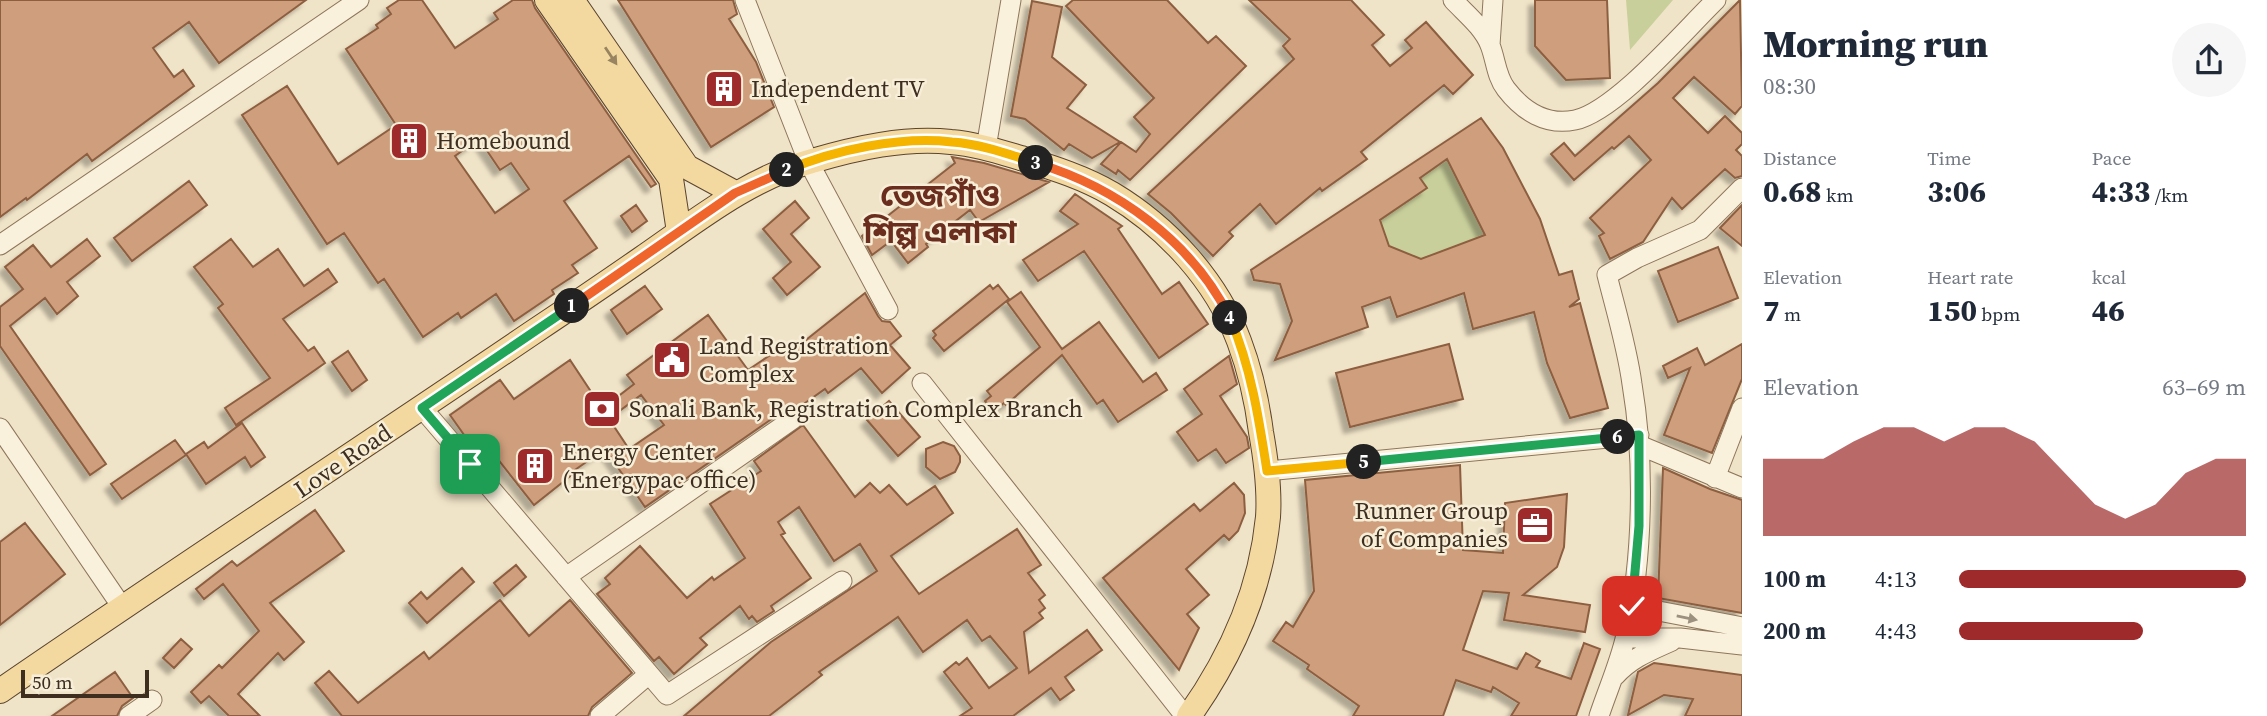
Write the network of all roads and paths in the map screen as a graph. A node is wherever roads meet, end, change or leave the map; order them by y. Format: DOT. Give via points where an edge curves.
graph roads {
  1 [pos="359,0"];
  2 [pos="548,0"];
  3 [pos="572,0"];
  4 [pos="745,0"];
  5 [pos="1011,0"];
  6 [pos="1453,0"];
  7 [pos="1493,0"];
  8 [pos="1716,0"];
  9 [pos="1490,45"];
  10 [pos="986,148"];
  11 [pos="808,161"];
  12 [pos="679,173"];
  13 [pos="1742,188"];
  14 [pos="735,193"];
  15 [pos="679,232"];
  16 [pos="0,245"];
  17 [pos="888,310"];
  18 [pos="922,383"];
  19 [pos="422,408"];
  20 [pos="1742,408"];
  21 [pos="793,419"];
  22 [pos="0,428"];
  23 [pos="1639,440"];
  24 [pos="1267,471"];
  25 [pos="1715,478"];
  26 [pos="1742,488"];
  27 [pos="566,577"];
  28 [pos="842,581"];
  29 [pos="1632,606"];
  30 [pos="122,607"];
  31 [pos="1742,628"];
  32 [pos="1625,638"];
  33 [pos="1681,638"];
  34 [pos="1742,645"];
  35 [pos="649,674"];
  36 [pos="1612,680"];
  37 [pos="0,691"];
  38 [pos="152,700"];
  39 [pos="129,716"];
  40 [pos="600,716"];
  41 [pos="1187,716"];
  42 [pos="1599,716"];
  1 -- 16 [label="street"];
  2 -- 12 [label="main road"];
  3 -- 12 [label="main road, one-way"];
  4 -- 11 [label="street"];
  5 -- 10 [label="street"];
  6 -- 9 [label="street"];
  7 -- 9 [label="street"];
  8 -- 9 [label="street" via="1626,89 1575,120 1550,120 1527,112 1505,88"];
  10 -- 11 [label="main road, Love Road" via="912,141"];
  10 -- 24 [label="main road, Love Road" via="1046,166 1110,193 1158,229 1203,275 1228,315 1248,365"];
  11 -- 14 [label="main road, Love Road"];
  11 -- 17 [label="street"];
  12 -- 14 [label="main road"];
  12 -- 15 [label="main road"];
  13 -- 23 [label="street" via="1700,230 1607,275 1632,384"];
  14 -- 15 [label="main road, Love Road"];
  15 -- 19 [label="main road, Love Road"];
  18 -- 41 [label="street"];
  19 -- 27 [label="street"];
  19 -- 30 [label="main road, Love Road"];
  20 -- 25 [label="street"];
  21 -- 27 [label="street"];
  22 -- 30 [label="street"];
  23 -- 24 [label="street"];
  23 -- 25 [label="street"];
  23 -- 29 [label="street" via="1639,526"];
  24 -- 41 [label="main road, Love Road" via="1268,514 1250,600 1208,690"];
  25 -- 26 [label="street"];
  27 -- 35 [label="street"];
  28 -- 35 [label="street" via="667,695"];
  29 -- 31 [label="street, one-way"];
  29 -- 32 [label="street"];
  30 -- 37 [label="main road, Love Road"];
  32 -- 33 [label="street"];
  32 -- 36 [label="street"];
  33 -- 34 [label="street"];
  33 -- 36 [label="street" via="1640,654"];
  35 -- 40 [label="street"];
  36 -- 42 [label="street"];
  38 -- 39 [label="street"];
}
